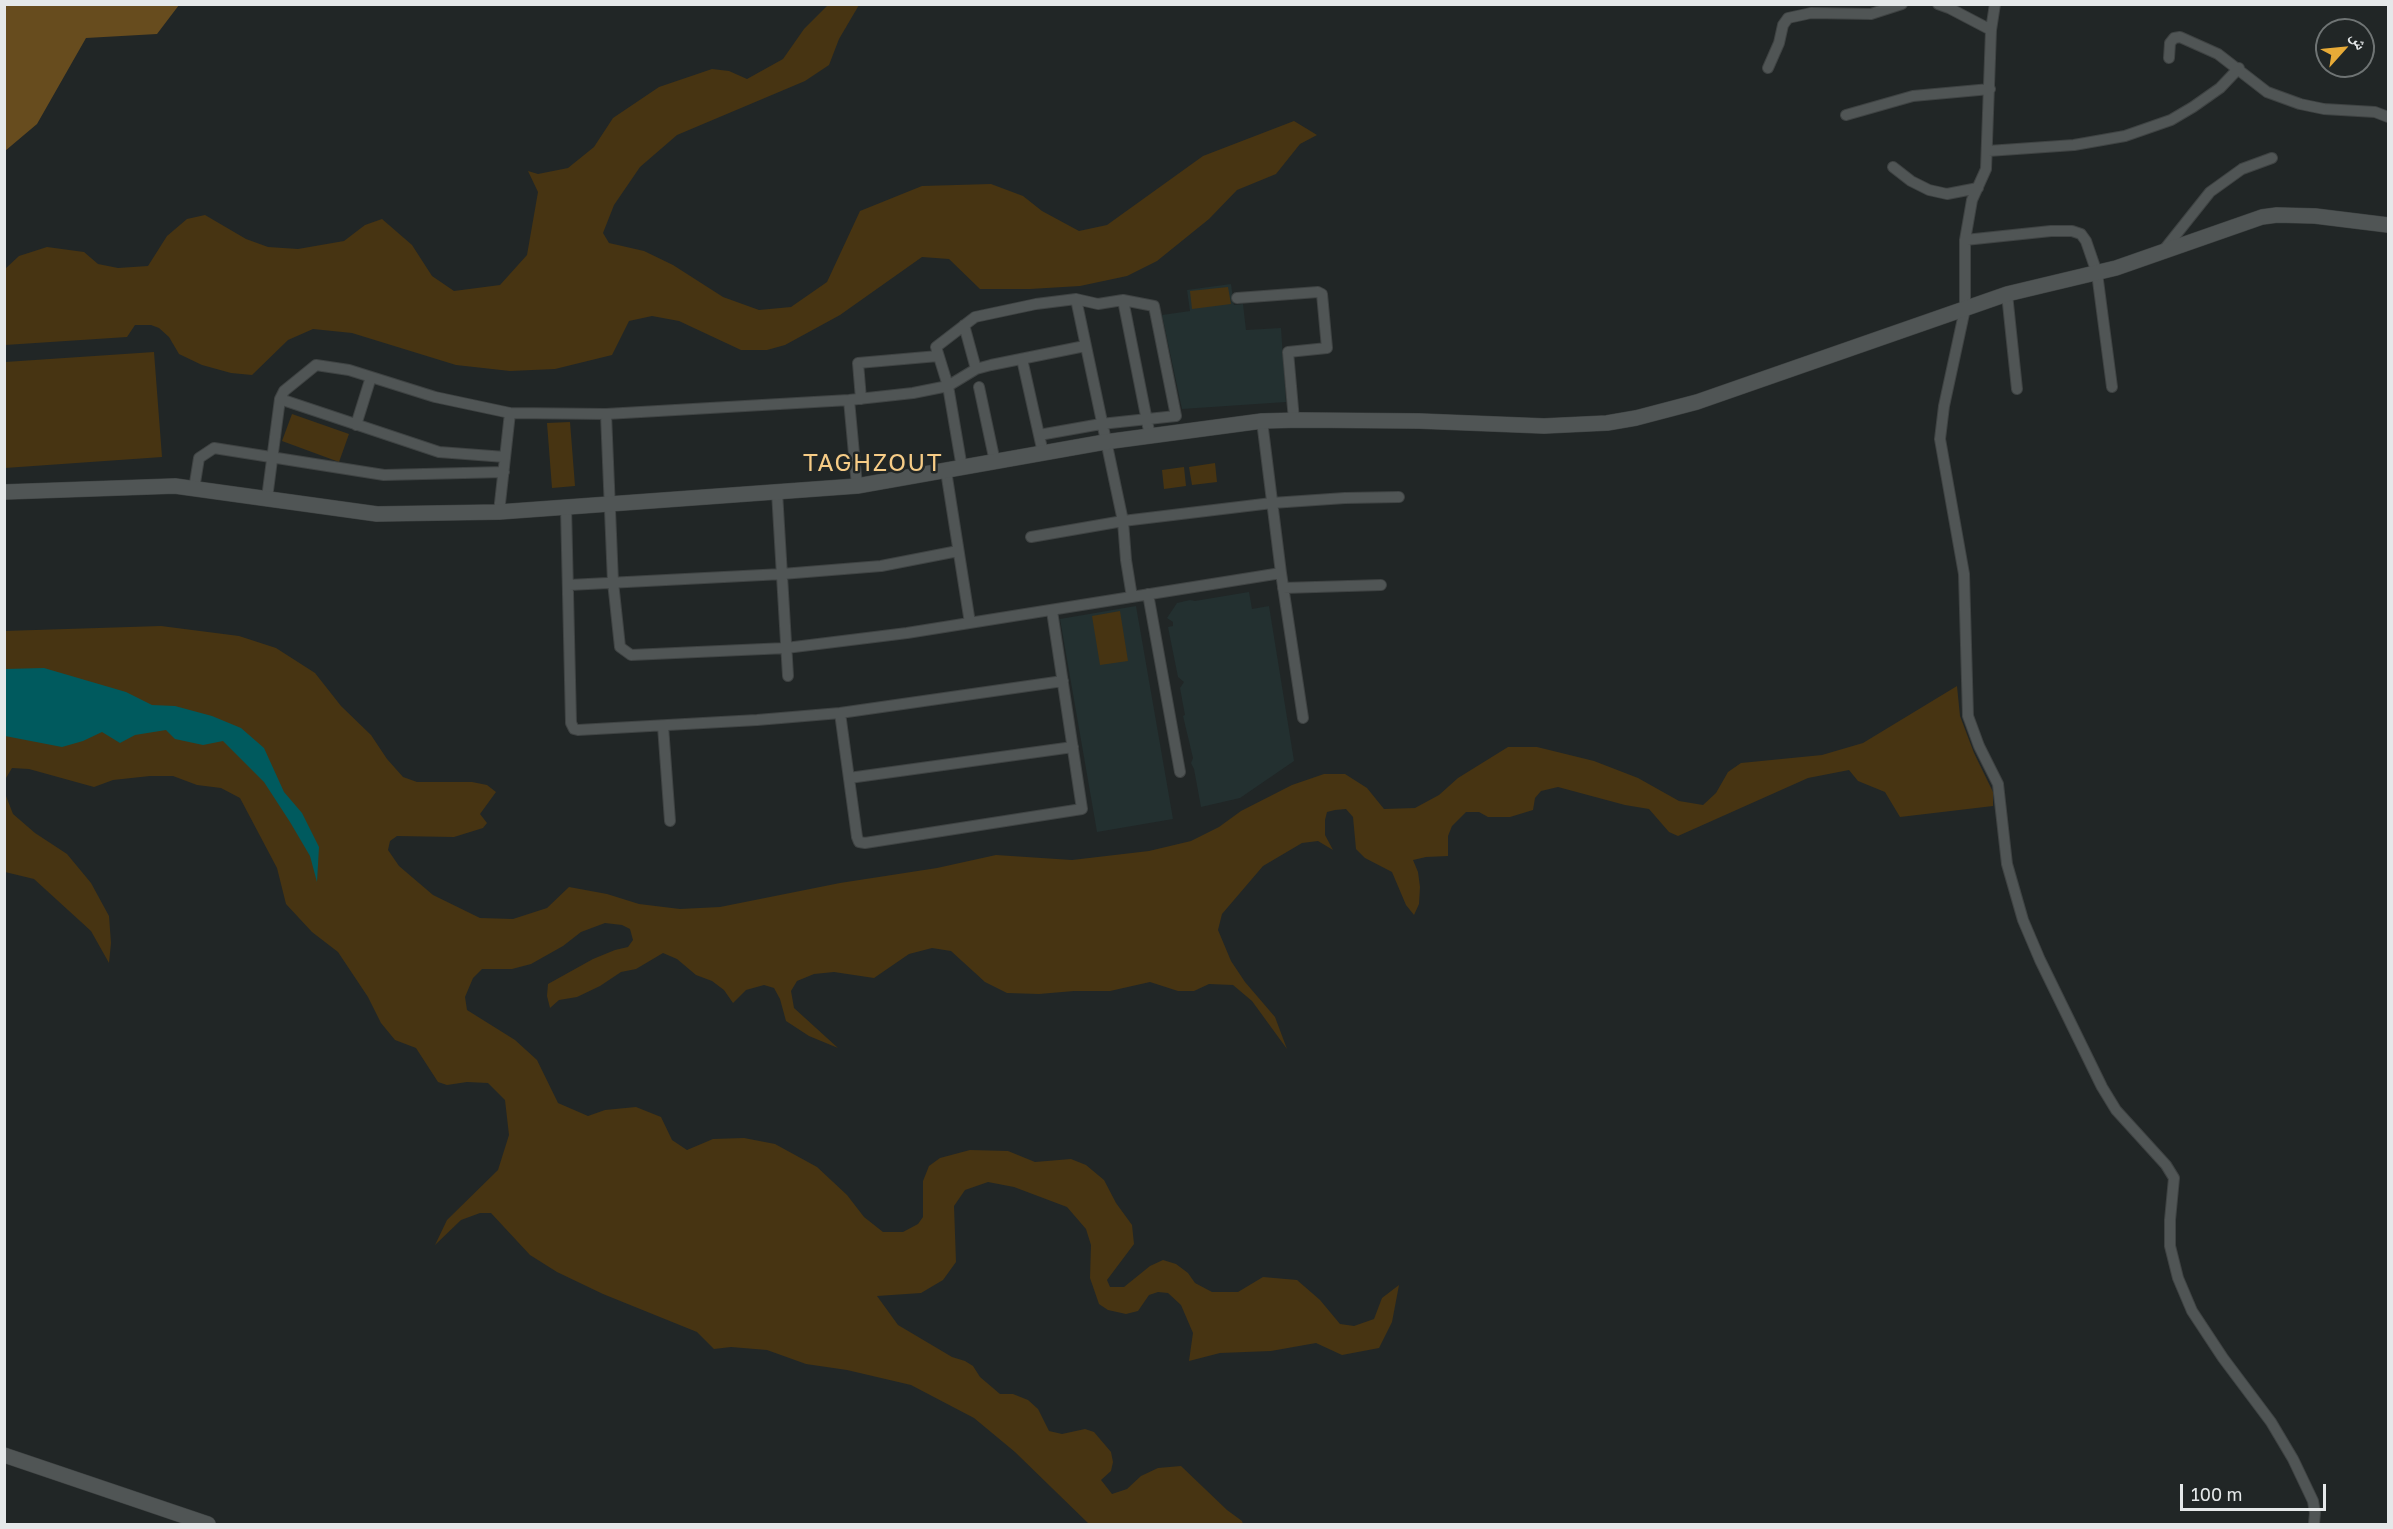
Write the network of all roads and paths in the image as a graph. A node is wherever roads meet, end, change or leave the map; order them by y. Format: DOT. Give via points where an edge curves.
graph roads {
  1 [pos="1902,4"];
  2 [pos="1938,4"];
  3 [pos="1995,4"];
  4 [pos="1991,30"];
  5 [pos="2169,58"];
  6 [pos="2239,68"];
  7 [pos="1768,69"];
  8 [pos="1990,89"];
  9 [pos="1846,115"];
  10 [pos="2388,117"];
  11 [pos="1988,151"];
  12 [pos="2272,158"];
  13 [pos="1893,167"];
  14 [pos="1978,188"];
  15 [pos="2388,225"];
  16 [pos="1965,240"];
  17 [pos="2163,251"];
  18 [pos="2097,273"];
  19 [pos="2007,294"];
  20 [pos="1237,298"];
  21 [pos="1076,299"];
  22 [pos="1123,300"];
  23 [pos="1965,309"];
  24 [pos="964,325"];
  25 [pos="1085,346"];
  26 [pos="939,356"];
  27 [pos="1022,358"];
  28 [pos="976,369"];
  29 [pos="371,377"];
  30 [pos="948,386"];
  31 [pos="980,387"];
  32 [pos="2112,387"];
  33 [pos="2017,389"];
  34 [pos="280,399"];
  35 [pos="855,399"];
  36 [pos="510,413"];
  37 [pos="606,414"];
  38 [pos="1146,419"];
  39 [pos="1294,420"];
  40 [pos="1262,422"];
  41 [pos="1101,424"];
  42 [pos="356,425"];
  43 [pos="1039,435"];
  44 [pos="1150,436"];
  45 [pos="1105,442"];
  46 [pos="1043,453"];
  47 [pos="272,457"];
  48 [pos="505,457"];
  49 [pos="995,462"];
  50 [pos="962,468"];
  51 [pos="946,471"];
  52 [pos="504,472"];
  53 [pos="857,486"];
  54 [pos="194,489"];
  55 [pos="4,492"];
  56 [pos="777,492"];
  57 [pos="1399,497"];
  58 [pos="267,498"];
  59 [pos="1272,503"];
  60 [pos="610,504"];
  61 [pos="566,507"];
  62 [pos="500,512"];
  63 [pos="1123,521"];
  64 [pos="1031,537"];
  65 [pos="958,552"];
  66 [pos="1281,573"];
  67 [pos="782,574"];
  68 [pos="613,582"];
  69 [pos="568,585"];
  70 [pos="1381,585"];
  71 [pos="1283,588"];
  72 [pos="1148,594"];
  73 [pos="1132,597"];
  74 [pos="1052,611"];
  75 [pos="970,623"];
  76 [pos="786,648"];
  77 [pos="788,676"];
  78 [pos="1062,681"];
  79 [pos="840,712"];
  80 [pos="1303,718"];
  81 [pos="663,726"];
  82 [pos="1073,747"];
  83 [pos="1180,772"];
  84 [pos="849,778"];
  85 [pos="670,821"];
  86 [pos="4,1455"];
  87 [pos="208,1524"];
  88 [pos="2314,1524"];
  1 -- 7 [label="street" via="1871,14 1811,13 1788,18"];
  2 -- 4 [label="street"];
  3 -- 4 [label="street"];
  4 -- 8 [label="street"];
  5 -- 6 [label="street" via="2170,43 2180,37"];
  6 -- 10 [label="street" via="2266,92 2300,104 2375,111"];
  6 -- 11 [label="street" via="2193,107 2171,120 2125,136 2074,145"];
  8 -- 9 [label="street" via="1913,96"];
  8 -- 11 [label="street"];
  11 -- 14 [label="street"];
  12 -- 17 [label="street" via="2242,169 2210,192"];
  13 -- 14 [label="street" via="1929,190 1947,194"];
  14 -- 16 [label="street"];
  15 -- 17 [label="main road" via="2277,215"];
  16 -- 18 [label="street" via="2072,231 2086,241"];
  16 -- 23 [label="street"];
  17 -- 18 [label="main road"];
  18 -- 19 [label="main road"];
  18 -- 32 [label="street"];
  19 -- 23 [label="main road"];
  19 -- 33 [label="street"];
  20 -- 39 [label="street" via="1322,294 1327,348 1288,352"];
  21 -- 22 [label="street" via="1098,304"];
  21 -- 24 [label="street" via="975,317"];
  21 -- 25 [label="street"];
  22 -- 38 [label="street"];
  22 -- 38 [label="street" via="1154,306 1176,416"];
  23 -- 39 [label="main road" via="1697,402 1627,420 1544,426"];
  23 -- 88 [label="street" via="1940,440 1964,574 1968,716 2001,795 2003,842 2014,892 2040,960 2102,1087 2116,1110 2174,1178 2170,1246 2178,1278 2192,1311 2293,1459 2313,1501"];
  24 -- 26 [label="street" via="936,347"];
  24 -- 28 [label="street"];
  25 -- 27 [label="street"];
  25 -- 41 [label="street"];
  26 -- 30 [label="street"];
  26 -- 35 [label="street" via="858,363"];
  27 -- 28 [label="street"];
  27 -- 43 [label="street"];
  28 -- 30 [label="street"];
  29 -- 34 [label="street" via="316,365 284,391"];
  29 -- 36 [label="street" via="435,397"];
  29 -- 42 [label="street"];
  30 -- 35 [label="street"];
  30 -- 50 [label="street"];
  31 -- 49 [label="street"];
  34 -- 42 [label="street"];
  34 -- 47 [label="street"];
  35 -- 37 [label="street"];
  35 -- 53 [label="street"];
  36 -- 37 [label="street"];
  36 -- 48 [label="street"];
  37 -- 60 [label="street"];
  38 -- 41 [label="street"];
  38 -- 44 [label="street"];
  39 -- 40 [label="main road"];
  40 -- 44 [label="main road"];
  40 -- 59 [label="street"];
  41 -- 43 [label="street"];
  41 -- 45 [label="street"];
  42 -- 48 [label="street" via="439,452"];
  43 -- 46 [label="street"];
  44 -- 45 [label="main road"];
  45 -- 46 [label="main road"];
  45 -- 63 [label="street"];
  46 -- 49 [label="main road"];
  47 -- 52 [label="street" via="384,475"];
  47 -- 54 [label="street" via="214,448 199,458"];
  47 -- 58 [label="street"];
  48 -- 52 [label="street"];
  49 -- 50 [label="main road"];
  50 -- 51 [label="main road"];
  51 -- 53 [label="main road"];
  51 -- 65 [label="street"];
  52 -- 62 [label="street"];
  53 -- 56 [label="main road"];
  54 -- 55 [label="main road" via="175,486"];
  54 -- 58 [label="main road"];
  56 -- 60 [label="main road"];
  56 -- 67 [label="street"];
  57 -- 59 [label="street"];
  58 -- 62 [label="main road" via="377,514"];
  59 -- 63 [label="street"];
  59 -- 66 [label="street"];
  60 -- 61 [label="main road"];
  60 -- 68 [label="street"];
  61 -- 62 [label="main road"];
  61 -- 69 [label="street"];
  63 -- 64 [label="street"];
  63 -- 73 [label="street"];
  65 -- 67 [label="street" via="881,566"];
  65 -- 75 [label="street"];
  66 -- 71 [label="street"];
  66 -- 72 [label="street"];
  67 -- 68 [label="street"];
  67 -- 76 [label="street"];
  68 -- 69 [label="street"];
  68 -- 76 [label="street" via="620,647 631,655"];
  69 -- 81 [label="street" via="574,729"];
  70 -- 71 [label="street"];
  71 -- 80 [label="street"];
  72 -- 73 [label="street"];
  72 -- 83 [label="street"];
  73 -- 74 [label="street"];
  74 -- 75 [label="street"];
  74 -- 78 [label="street"];
  75 -- 76 [label="street"];
  76 -- 77 [label="street"];
  78 -- 79 [label="street"];
  78 -- 82 [label="street"];
  79 -- 81 [label="street"];
  79 -- 84 [label="street"];
  81 -- 85 [label="street"];
  82 -- 84 [label="street"];
  82 -- 84 [label="street" via="1082,809 865,843 856,837"];
  86 -- 87 [label="main road"];
}
